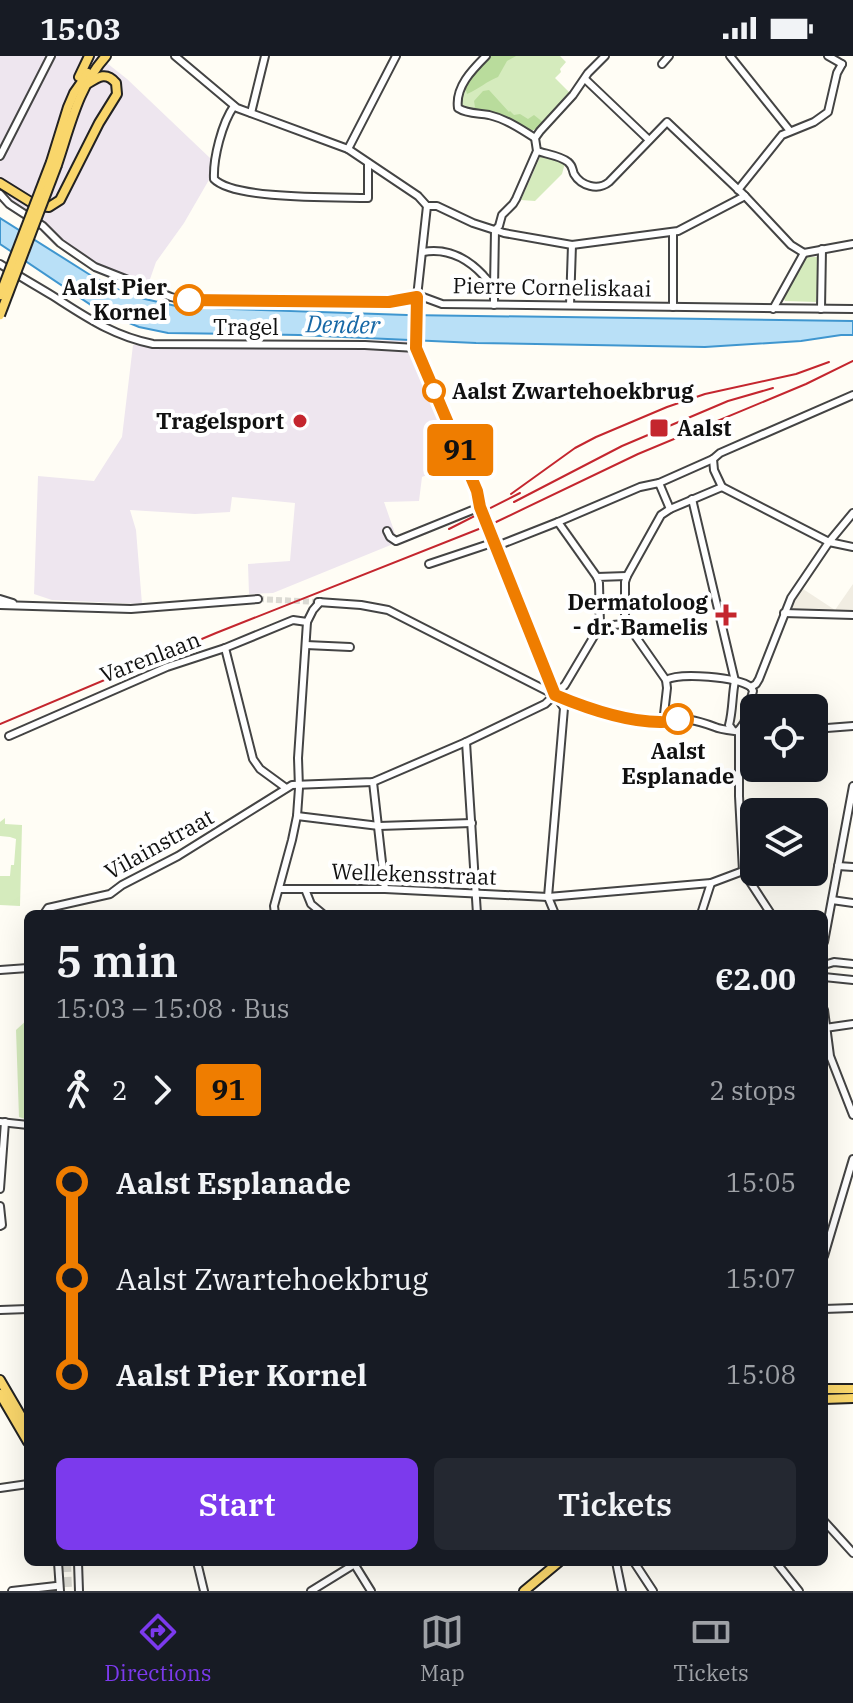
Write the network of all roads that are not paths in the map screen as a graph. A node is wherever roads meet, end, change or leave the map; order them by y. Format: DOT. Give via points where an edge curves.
graph roads {
  1 [pos="51,56"];
  2 [pos="89,56"];
  3 [pos="99,56"];
  4 [pos="106,56"];
  5 [pos="175,56"];
  6 [pos="265,56"];
  7 [pos="396,56"];
  8 [pos="486,56"];
  9 [pos="605,56"];
  10 [pos="669,56"];
  11 [pos="730,56"];
  12 [pos="828,56"];
  13 [pos="662,64"];
  14 [pos="585,79"];
  15 [pos="87,84"];
  16 [pos="74,93"];
  17 [pos="234,106"];
  18 [pos="251,113"];
  19 [pos="790,131"];
  20 [pos="8,137"];
  21 [pos="535,138"];
  22 [pos="649,140"];
  23 [pos="0,146"];
  24 [pos="348,149"];
  25 [pos="537,151"];
  26 [pos="0,156"];
  27 [pos="368,163"];
  28 [pos="54,164"];
  29 [pos="0,183"];
  30 [pos="738,190"];
  31 [pos="13,192"];
  32 [pos="0,194"];
  33 [pos="745,196"];
  34 [pos="427,206"];
  35 [pos="18,209"];
  36 [pos="495,230"];
  37 [pos="673,232"];
  38 [pos="853,244"];
  39 [pos="572,245"];
  40 [pos="822,249"];
  41 [pos="423,252"];
  42 [pos="804,253"];
  43 [pos="0,264"];
  44 [pos="494,288"];
  45 [pos="0,295"];
  46 [pos="417,297"];
  47 [pos="494,305"];
  48 [pos="570,305"];
  49 [pos="673,307"];
  50 [pos="776,309"];
  51 [pos="821,309"];
  52 [pos="853,309"];
  53 [pos="0,315"];
  54 [pos="416,344"];
  55 [pos="853,395"];
  56 [pos="713,459"];
  57 [pos="659,483"];
  58 [pos="722,487"];
  59 [pos="692,499"];
  60 [pos="480,507"];
  61 [pos="670,509"];
  62 [pos="853,513"];
  63 [pos="558,522"];
  64 [pos="387,531"];
  65 [pos="829,542"];
  66 [pos="496,544"];
  67 [pos="853,547"];
  68 [pos="429,564"];
  69 [pos="627,576"];
  70 [pos="597,577"];
  71 [pos="258,599"];
  72 [pos="0,600"];
  73 [pos="24,605"];
  74 [pos="784,613"];
  75 [pos="853,615"];
  76 [pos="307,622"];
  77 [pos="625,624"];
  78 [pos="600,626"];
  79 [pos="306,645"];
  80 [pos="350,647"];
  81 [pos="225,648"];
  82 [pos="666,680"];
  83 [pos="735,681"];
  84 [pos="751,687"];
  85 [pos="555,695"];
  86 [pos="731,720"];
  87 [pos="663,723"];
  88 [pos="853,726"];
  89 [pos="714,727"];
  90 [pos="828,728"];
  91 [pos="735,729"];
  92 [pos="740,731"];
  93 [pos="9,736"];
  94 [pos="466,742"];
  95 [pos="373,782"];
  96 [pos="298,783"];
  97 [pos="853,786"];
  98 [pos="286,788"];
  99 [pos="740,815"];
  100 [pos="297,816"];
  101 [pos="472,823"];
  102 [pos="379,826"];
  103 [pos="838,866"];
  104 [pos="853,867"];
  105 [pos="740,872"];
  106 [pos="711,883"];
  107 [pos="753,886"];
  108 [pos="279,889"];
  109 [pos="305,889"];
  110 [pos="385,889"];
  111 [pos="475,894"];
  112 [pos="548,897"];
  113 [pos="832,900"];
  114 [pos="853,903"];
  115 [pos="47,910"];
  116 [pos="274,910"];
  117 [pos="318,910"];
  118 [pos="477,910"];
  119 [pos="553,910"];
  120 [pos="702,910"];
  121 [pos="768,910"];
  122 [pos="828,921"];
  123 [pos="828,964"];
  124 [pos="853,964"];
  125 [pos="24,968"];
  126 [pos="0,970"];
  127 [pos="828,977"];
  128 [pos="853,980"];
  129 [pos="853,1024"];
  130 [pos="828,1028"];
  131 [pos="828,1061"];
  132 [pos="853,1115"];
  133 [pos="2,1122"];
  134 [pos="24,1125"];
  135 [pos="853,1159"];
  136 [pos="0,1189"];
  137 [pos="0,1206"];
  138 [pos="0,1226"];
  139 [pos="828,1243"];
  140 [pos="853,1308"];
  141 [pos="24,1309"];
  142 [pos="828,1309"];
  143 [pos="0,1310"];
  144 [pos="0,1380"];
  145 [pos="828,1389"];
  146 [pos="853,1389"];
  147 [pos="0,1394"];
  148 [pos="853,1398"];
  149 [pos="828,1399"];
  150 [pos="24,1421"];
  151 [pos="24,1435"];
  152 [pos="24,1485"];
  153 [pos="0,1488"];
  154 [pos="828,1525"];
  155 [pos="853,1553"];
  156 [pos="58,1566"];
  157 [pos="78,1566"];
  158 [pos="198,1566"];
  159 [pos="350,1566"];
  160 [pos="357,1566"];
  161 [pos="554,1566"];
  162 [pos="617,1566"];
  163 [pos="637,1566"];
  164 [pos="779,1566"];
  165 [pos="58,1588"];
  166 [pos="12,1591"];
  167 [pos="79,1591"];
  168 [pos="204,1591"];
  169 [pos="311,1591"];
  170 [pos="371,1591"];
  171 [pos="524,1591"];
  172 [pos="622,1591"];
  173 [pos="653,1591"];
  174 [pos="799,1591"];
  1 -- 20 [label="street"];
  2 -- 16 [label="main road"];
  3 -- 16 [label="main road"];
  4 -- 15 [label="main road"];
  5 -- 17 [label="street"];
  6 -- 18 [label="street"];
  7 -- 24 [label="street"];
  8 -- 21 [label="street" via="468,75 458,108 503,120"];
  9 -- 14 [label="street"];
  10 -- 13 [label="street"];
  11 -- 19 [label="street"];
  12 -- 19 [label="street" via="844,63 828,112"];
  14 -- 21 [label="street"];
  14 -- 22 [label="street"];
  15 -- 28 [label="main road"];
  15 -- 31 [label="main road" via="107,76 116,83 117,94 60,200 45,208"];
  16 -- 28 [label="main road"];
  17 -- 18 [label="street"];
  17 -- 27 [label="street" via="214,164 217,183 277,196 368,198"];
  18 -- 24 [label="street"];
  19 -- 30 [label="street"];
  20 -- 23 [label="street"];
  20 -- 26 [label="street"];
  21 -- 25 [label="street"];
  22 -- 25 [label="street" via="609,182 593,187 575,176 566,161"];
  22 -- 30 [label="street" via="667,122"];
  24 -- 27 [label="street"];
  25 -- 36 [label="street"];
  27 -- 34 [label="street"];
  28 -- 45 [label="main road, bridge"];
  28 -- 53 [label="main road, bridge"];
  29 -- 31 [label="main road"];
  30 -- 33 [label="street"];
  31 -- 35 [label="street"];
  32 -- 35 [label="street, Pierre Corneliskaai"];
  33 -- 37 [label="street"];
  33 -- 42 [label="street"];
  34 -- 36 [label="street"];
  34 -- 41 [label="street"];
  35 -- 46 [label="street, Pierre Corneliskaai" via="95,267 183,300 389,302"];
  36 -- 39 [label="street"];
  36 -- 44 [label="street"];
  37 -- 39 [label="street"];
  37 -- 49 [label="street"];
  38 -- 40 [label="street"];
  39 -- 48 [label="street"];
  40 -- 42 [label="street"];
  40 -- 51 [label="street"];
  41 -- 44 [label="street" via="461,257"];
  41 -- 46 [label="street"];
  42 -- 50 [label="street"];
  43 -- 54 [label="street, Tragel" via="98,325 153,344"];
  44 -- 47 [label="street"];
  46 -- 47 [label="street, Pierre Corneliskaai" via="442,304"];
  46 -- 54 [label="street"];
  47 -- 48 [label="street, Pierre Corneliskaai"];
  48 -- 49 [label="street, Pierre Corneliskaai"];
  49 -- 50 [label="street, Pierre Corneliskaai"];
  50 -- 51 [label="street, Pierre Corneliskaai"];
  51 -- 52 [label="street, Pierre Corneliskaai"];
  54 -- 60 [label="street"];
  55 -- 56 [label="street"];
  56 -- 57 [label="street"];
  56 -- 58 [label="street"];
  57 -- 61 [label="street"];
  57 -- 63 [label="street"];
  58 -- 59 [label="street"];
  58 -- 65 [label="street"];
  59 -- 61 [label="street"];
  59 -- 83 [label="street"];
  60 -- 64 [label="street" via="396,541"];
  60 -- 66 [label="street"];
  61 -- 69 [label="street" via="661,515"];
  62 -- 65 [label="street"];
  63 -- 66 [label="street"];
  63 -- 70 [label="street"];
  65 -- 67 [label="street"];
  65 -- 74 [label="street"];
  66 -- 68 [label="street"];
  66 -- 85 [label="street"];
  69 -- 70 [label="street"];
  69 -- 77 [label="street"];
  70 -- 78 [label="street"];
  71 -- 73 [label="street" via="131,609"];
  72 -- 73 [label="street"];
  72 -- 73 [label="street"];
  74 -- 75 [label="street"];
  74 -- 84 [label="street" via="759,679"];
  76 -- 79 [label="street"];
  76 -- 81 [label="street, Varenlaan" via="293,620"];
  76 -- 85 [label="street" via="319,602 388,610"];
  77 -- 78 [label="street"];
  77 -- 82 [label="street"];
  78 -- 85 [label="street"];
  79 -- 80 [label="street"];
  79 -- 96 [label="street"];
  81 -- 93 [label="street, Varenlaan" via="167,667"];
  81 -- 98 [label="street" via="253,759"];
  82 -- 83 [label="street" via="674,675"];
  82 -- 87 [label="street"];
  83 -- 84 [label="street"];
  83 -- 86 [label="street"];
  84 -- 91 [label="street" via="742,727"];
  85 -- 87 [label="street" via="604,713"];
  85 -- 94 [label="street"];
  85 -- 112 [label="street" via="564,708"];
  86 -- 89 [label="street"];
  86 -- 91 [label="street"];
  87 -- 89 [label="street" via="672,719"];
  88 -- 90 [label="street"];
  89 -- 91 [label="street"];
  91 -- 92 [label="street"];
  91 -- 99 [label="street"];
  94 -- 95 [label="street"];
  94 -- 101 [label="street"];
  95 -- 96 [label="street"];
  95 -- 102 [label="street"];
  96 -- 98 [label="street, Vilainstraat"];
  96 -- 100 [label="street"];
  97 -- 103 [label="street"];
  98 -- 115 [label="street, Vilainstraat" via="110,894"];
  100 -- 102 [label="street"];
  100 -- 108 [label="street"];
  101 -- 102 [label="street"];
  101 -- 111 [label="street"];
  102 -- 110 [label="street"];
  103 -- 104 [label="street"];
  103 -- 113 [label="street"];
  105 -- 106 [label="street, Wellekensstraat"];
  106 -- 112 [label="street, Wellekensstraat"];
  106 -- 120 [label="street"];
  107 -- 121 [label="street"];
  108 -- 109 [label="street, Wellekensstraat"];
  108 -- 116 [label="street"];
  109 -- 110 [label="street, Wellekensstraat"];
  109 -- 117 [label="street"];
  110 -- 111 [label="street, Wellekensstraat"];
  111 -- 112 [label="street, Wellekensstraat"];
  111 -- 118 [label="street"];
  112 -- 119 [label="street"];
  113 -- 114 [label="street"];
  113 -- 122 [label="street"];
  123 -- 124 [label="street"];
  125 -- 126 [label="street"];
  127 -- 128 [label="street"];
  129 -- 130 [label="street"];
  131 -- 132 [label="street"];
  133 -- 134 [label="street"];
  133 -- 136 [label="street"];
  135 -- 139 [label="street"];
  137 -- 138 [label="street"];
  140 -- 142 [label="street"];
  141 -- 143 [label="street"];
  144 -- 150 [label="main road"];
  145 -- 146 [label="main road"];
  147 -- 151 [label="main road"];
  148 -- 149 [label="main road"];
  152 -- 153 [label="street"];
  154 -- 155 [label="street"];
  156 -- 165 [label="street"];
  157 -- 167 [label="street"];
  158 -- 168 [label="street"];
  159 -- 169 [label="street"];
  160 -- 170 [label="street"];
  161 -- 171 [label="main road"];
  162 -- 172 [label="street"];
  163 -- 173 [label="street"];
  164 -- 174 [label="street"];
  165 -- 166 [label="street"];
}
